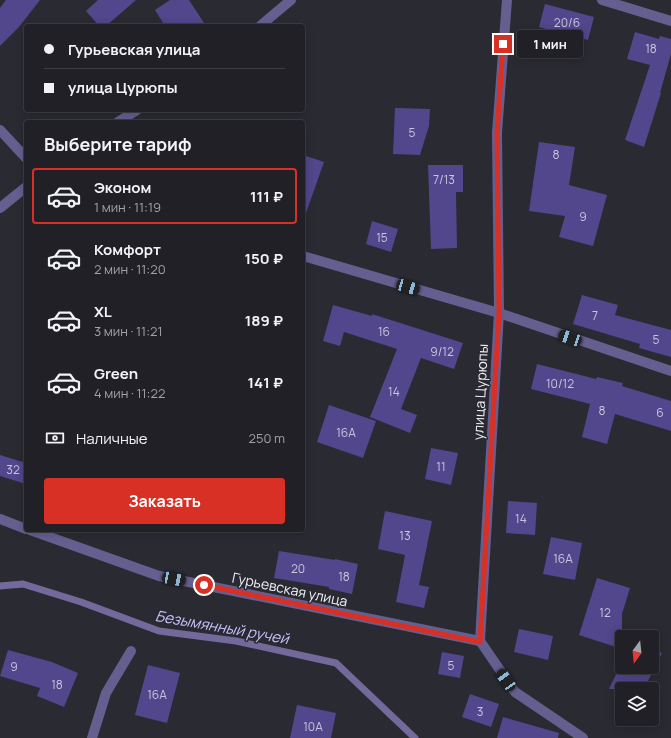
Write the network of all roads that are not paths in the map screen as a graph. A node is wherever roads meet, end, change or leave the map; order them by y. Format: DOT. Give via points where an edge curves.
graph roads {
  1 [pos="291,0"];
  2 [pos="507,0"];
  3 [pos="602,0"];
  4 [pos="671,21"];
  5 [pos="262,24"];
  6 [pos="134,112"];
  7 [pos="121,120"];
  8 [pos="0,130"];
  9 [pos="24,156"];
  10 [pos="24,189"];
  11 [pos="0,208"];
  12 [pos="305,257"];
  13 [pos="499,313"];
  14 [pos="671,371"];
  15 [pos="0,519"];
  16 [pos="24,528"];
  17 [pos="36,532"];
  18 [pos="480,642"];
  19 [pos="131,651"];
  20 [pos="92,738"];
  21 [pos="583,738"];
  1 -- 5 [label="street"];
  2 -- 13 [label="street, улица Цурюпы" via="497,133"];
  3 -- 4 [label="street"];
  6 -- 7 [label="street"];
  8 -- 9 [label="street"];
  10 -- 11 [label="street"];
  12 -- 13 [label="street"];
  13 -- 14 [label="street"];
  13 -- 18 [label="street, улица Цурюпы"];
  15 -- 16 [label="street"];
  17 -- 18 [label="street, Гурьевская улица" via="158,576"];
  18 -- 21 [label="street" via="515,692"];
  19 -- 20 [label="street" via="106,694"];
}
